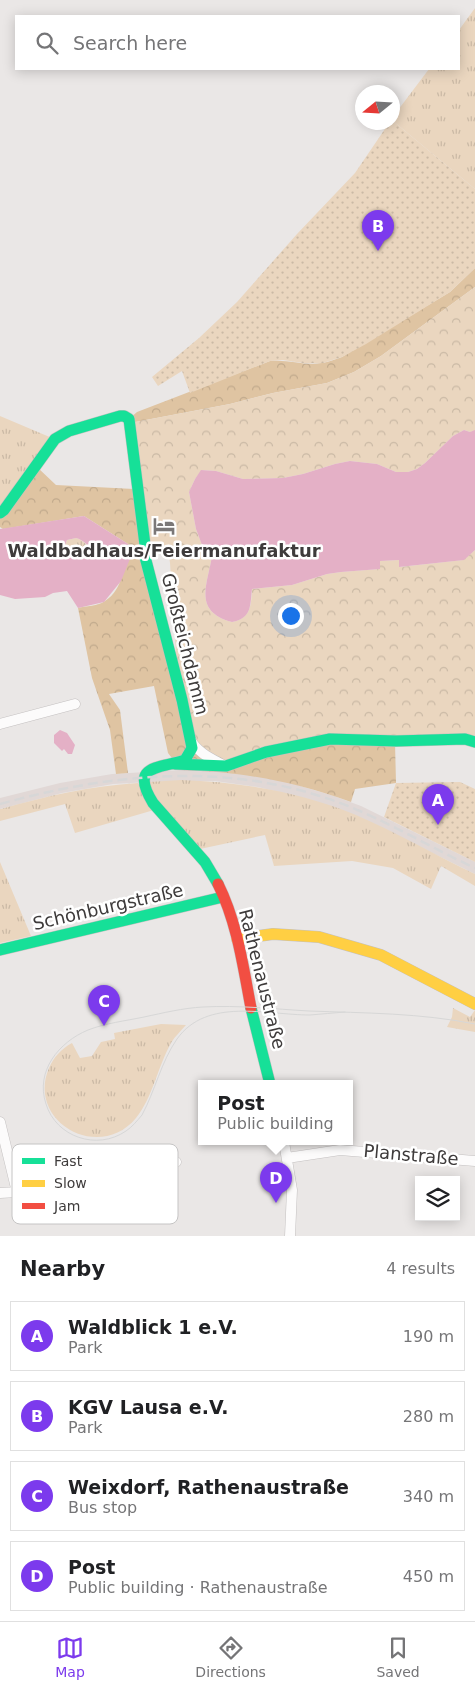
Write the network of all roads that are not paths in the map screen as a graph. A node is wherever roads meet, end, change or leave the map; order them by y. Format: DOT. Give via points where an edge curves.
graph roads {
  1 [pos="0,513"];
  2 [pos="75,704"];
  3 [pos="0,724"];
  4 [pos="190,737"];
  5 [pos="475,742"];
  6 [pos="170,764"];
  7 [pos="226,766"];
  8 [pos="145,788"];
  9 [pos="223,897"];
  10 [pos="237,939"];
  11 [pos="0,950"];
  12 [pos="475,1004"];
  13 [pos="269,1080"];
  14 [pos="0,1122"];
  15 [pos="285,1145"];
  16 [pos="287,1158"];
  17 [pos="475,1161"];
  18 [pos="12,1171"];
  19 [pos="290,1236"];
  1 -- 4 [label="street, Großteichdamm" via="55,440 69,431 120,416 129,419 144,553"];
  2 -- 3 [label="street"];
  4 -- 6 [label="street, Großteichdamm" via="192,748 185,760"];
  4 -- 7 [label="street" via="200,752"];
  5 -- 7 [label="street" via="465,739 330,739 266,752"];
  6 -- 7 [label="street"];
  6 -- 8 [label="street, Großteichdamm" via="159,764 150,769 145,776"];
  8 -- 9 [label="street, Rathenaustraße" via="158,809 211,870"];
  9 -- 10 [label="street, Rathenaustraße"];
  9 -- 11 [label="street, Schönburgstraße"];
  10 -- 12 [label="street" via="273,934 319,937 381,955"];
  10 -- 13 [label="street, Rathenaustraße"];
  14 -- 18 [label="street"];
  15 -- 16 [label="street"];
  16 -- 17 [label="street, Planstraße" via="340,1150"];
  16 -- 19 [label="street" via="292,1190"];
}
